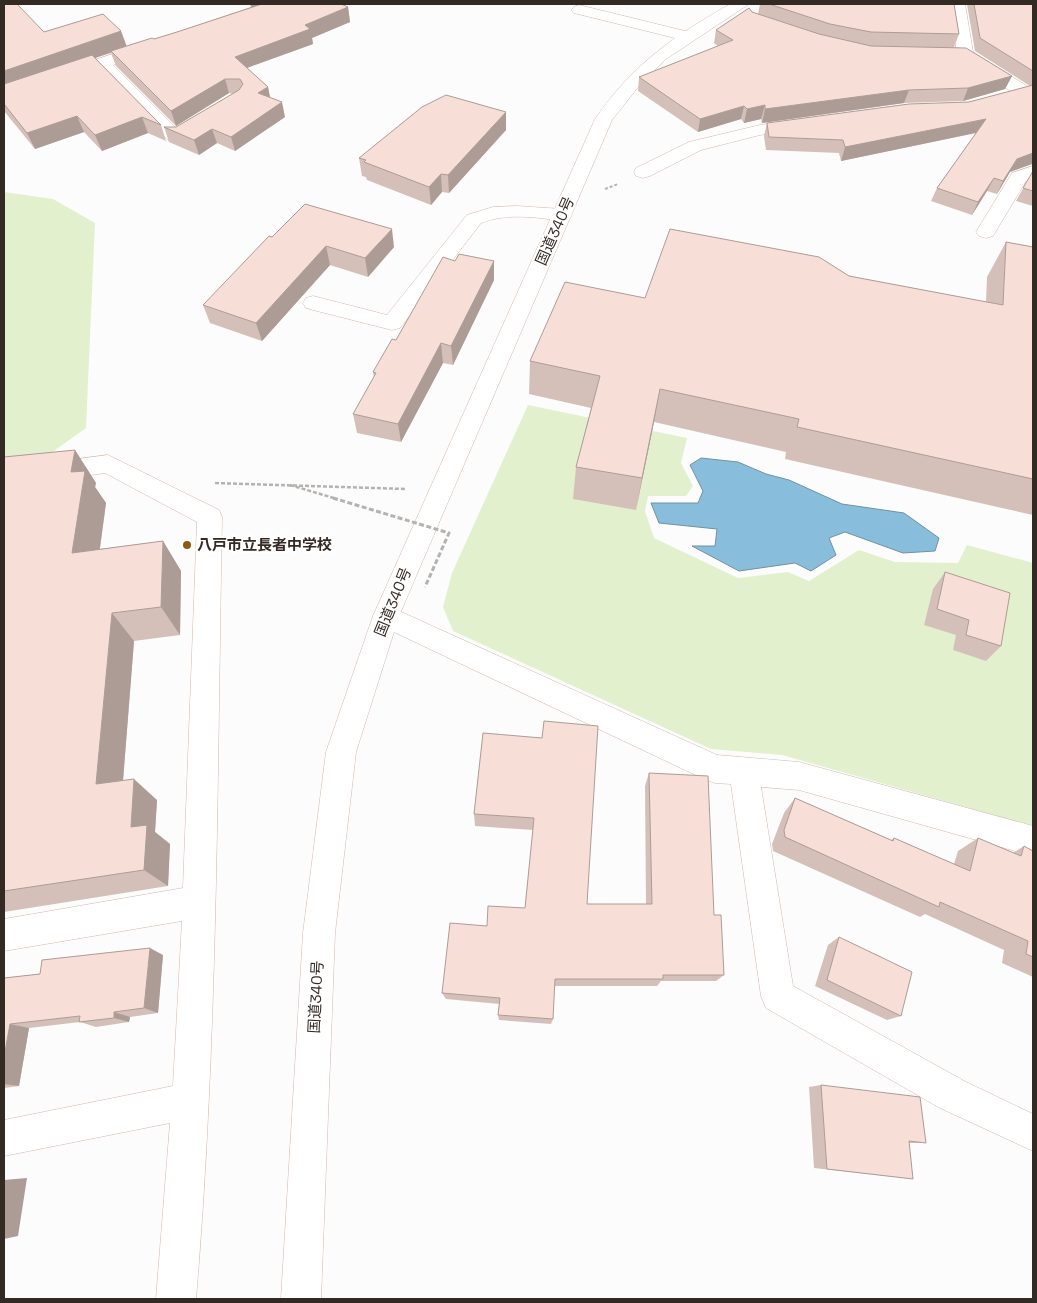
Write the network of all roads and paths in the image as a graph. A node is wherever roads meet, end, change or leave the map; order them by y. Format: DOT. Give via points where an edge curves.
graph roads {
  1 [pos="741,4"];
  2 [pos="957,4"];
  3 [pos="579,10"];
  4 [pos="614,11"];
  5 [pos="687,36"];
  6 [pos="167,42"];
  7 [pos="945,53"];
  8 [pos="965,54"];
  9 [pos="102,63"];
  10 [pos="1030,93"];
  11 [pos="4,96"];
  12 [pos="998,99"];
  13 [pos="212,113"];
  14 [pos="817,122"];
  15 [pos="1033,171"];
  16 [pos="642,172"];
  17 [pos="562,215"];
  18 [pos="986,232"];
  19 [pos="313,303"];
  20 [pos="4,478"];
  21 [pos="290,486"];
  22 [pos="415,490"];
  23 [pos="179,501"];
  24 [pos="425,587"];
  25 [pos="386,616"];
  26 [pos="744,771"];
  27 [pos="1033,841"];
  28 [pos="198,918"];
  29 [pos="4,935"];
  30 [pos="190,1101"];
  31 [pos="1033,1133"];
  32 [pos="4,1138"];
  33 [pos="176,1299"];
  34 [pos="301,1299"];
  1 -- 5 [label="main road, 国道340号"];
  2 -- 8 [label="main road"];
  3 -- 4 [label="main road"];
  4 -- 5 [label="main road"];
  5 -- 17 [label="main road, 国道340号" via="637,77 604,119"];
  6 -- 9 [label="main road"];
  7 -- 8 [label="main road"];
  8 -- 10 [label="main road"];
  9 -- 11 [label="main road"];
  9 -- 13 [label="main road" via="174,136"];
  10 -- 12 [label="main road"];
  14 -- 16 [label="main road" via="760,130 695,146"];
  15 -- 18 [label="main road" via="1019,177"];
  17 -- 19 [label="main road" via="543,212 484,214 474,219 392,323"];
  17 -- 25 [label="main road, 国道340号"];
  20 -- 23 [label="main road" via="108,464"];
  21 -- 22 [label="path"];
  21 -- 23 [label="path" via="196,482"];
  21 -- 24 [label="path, bridge" via="449,533"];
  23 -- 28 [label="main road" via="210,517"];
  25 -- 26 [label="main road" via="716,769"];
  25 -- 34 [label="main road, 国道340号" via="341,752 338,771 319,933"];
  26 -- 27 [label="main road" via="799,776"];
  26 -- 31 [label="main road" via="778,996 953,1095"];
  28 -- 29 [label="main road"];
  28 -- 30 [label="main road"];
  30 -- 32 [label="main road"];
  30 -- 33 [label="main road"];
}
